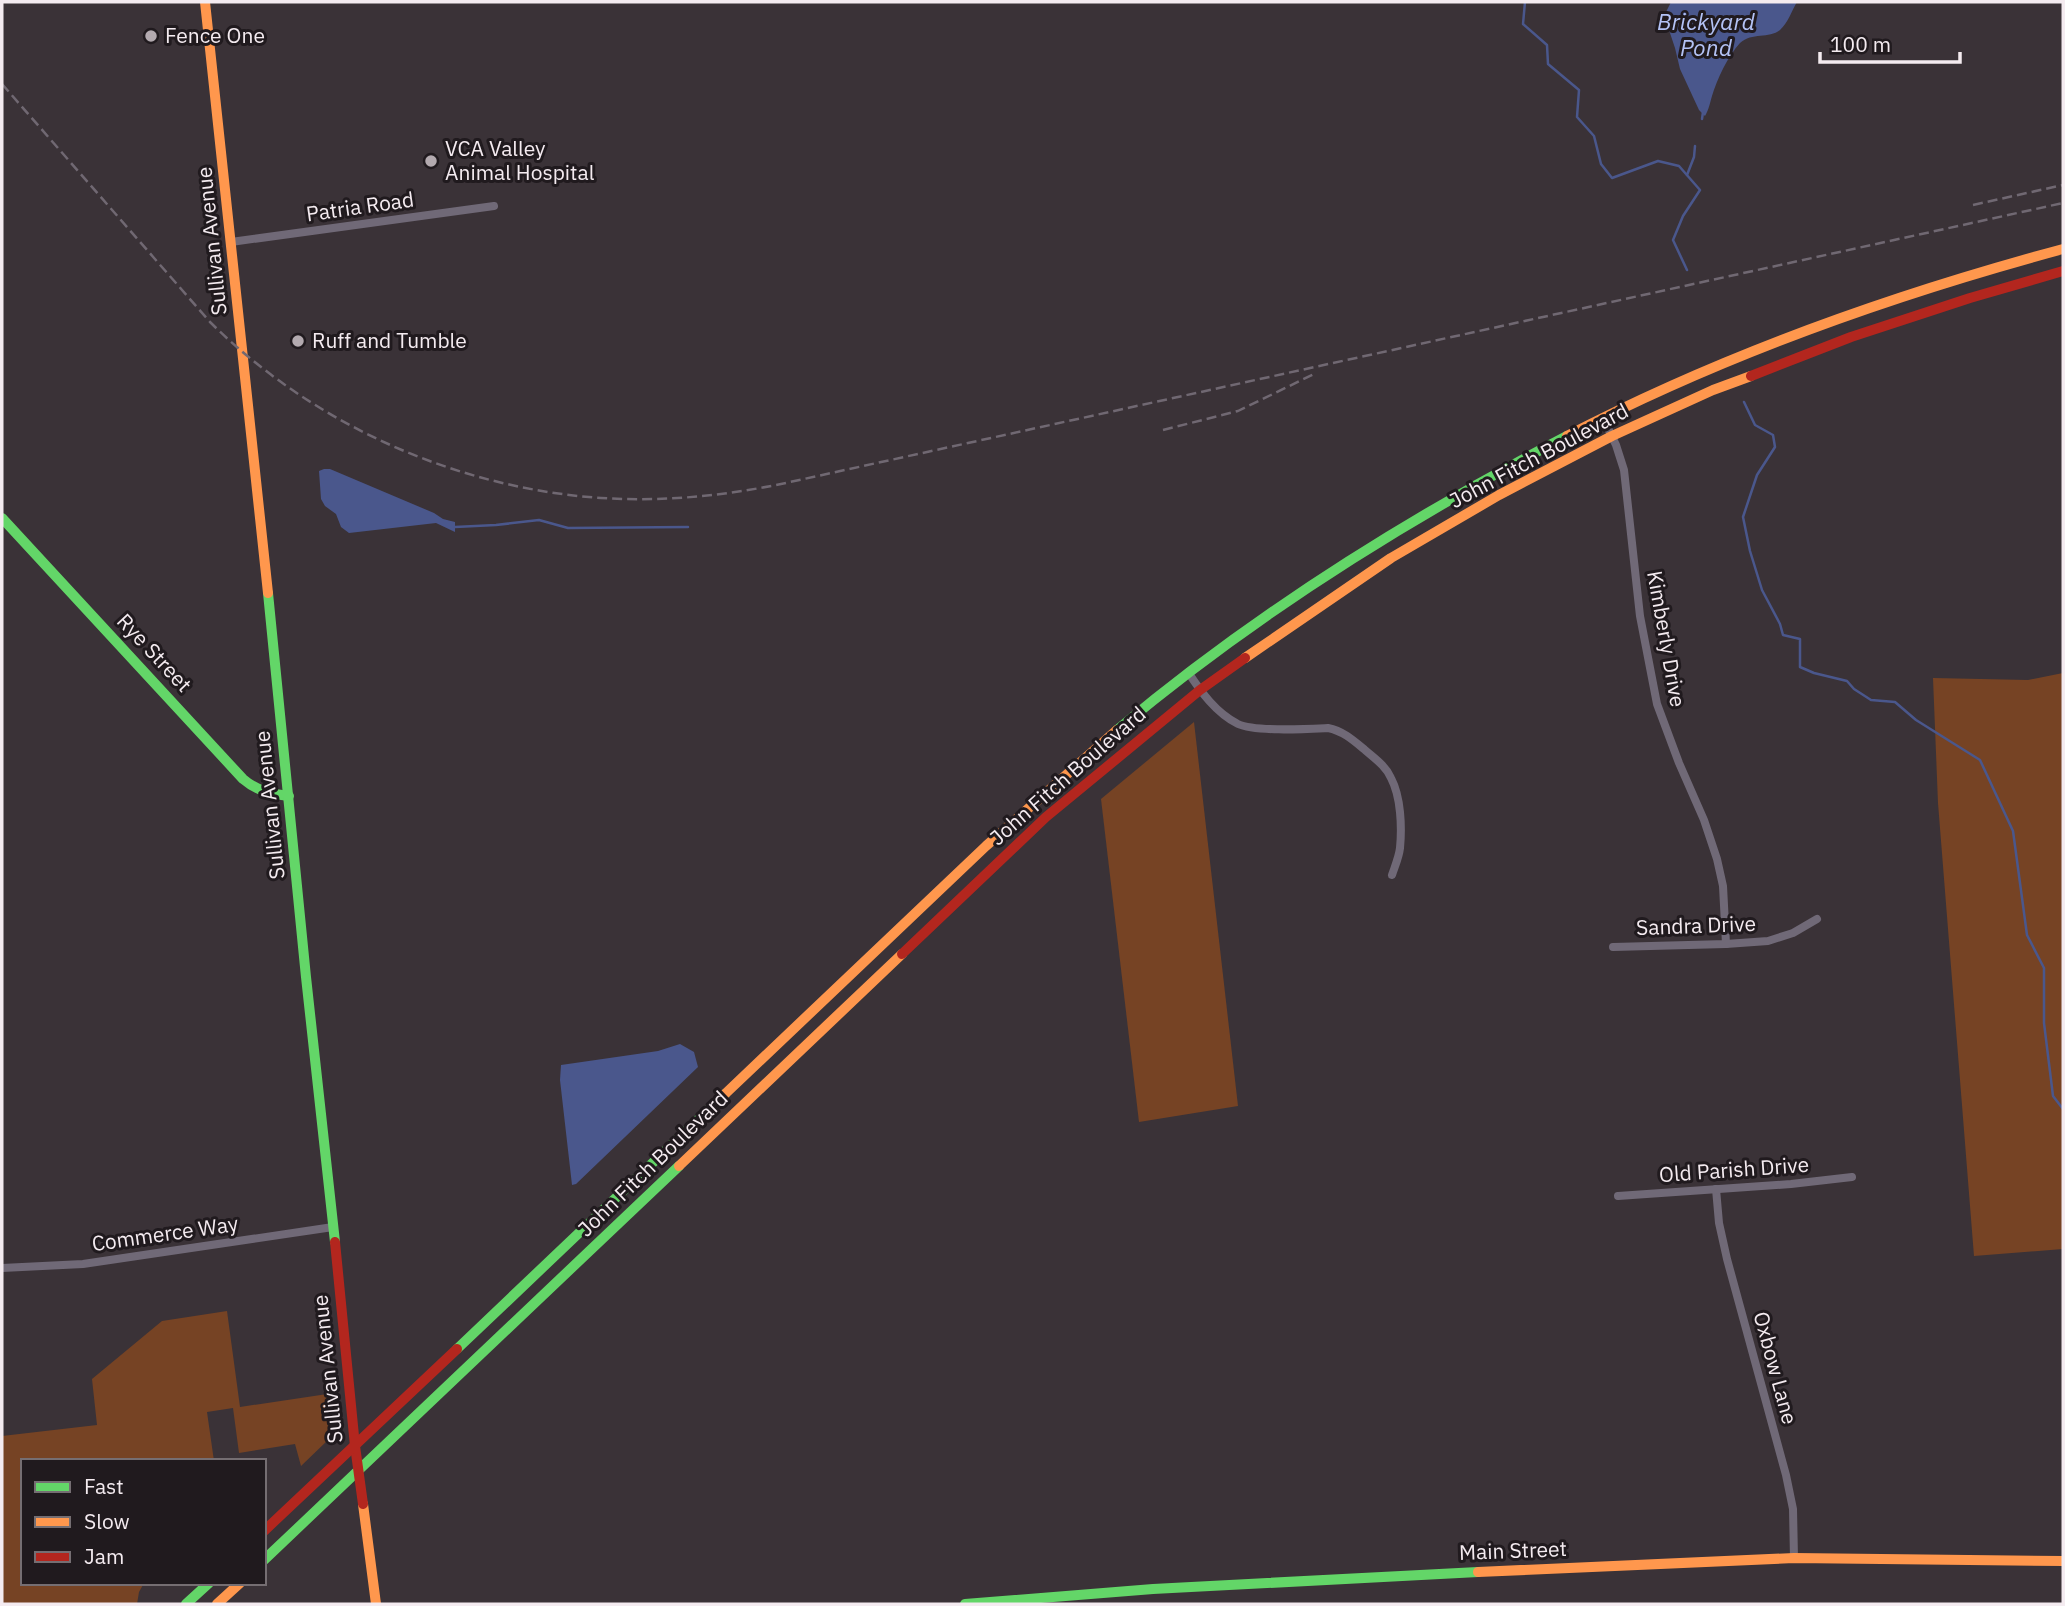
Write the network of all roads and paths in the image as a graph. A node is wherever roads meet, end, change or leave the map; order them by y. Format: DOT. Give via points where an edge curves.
graph roads {
  1 [pos="205,2"];
  2 [pos="494,206"];
  3 [pos="231,242"];
  4 [pos="2063,249"];
  5 [pos="2063,271"];
  6 [pos="1879,304"];
  7 [pos="1886,326"];
  8 [pos="1603,418"];
  9 [pos="1612,436"];
  10 [pos="1489,477"];
  11 [pos="1499,495"];
  12 [pos="2,518"];
  13 [pos="1373,546"];
  14 [pos="1384,563"];
  15 [pos="1188,672"];
  16 [pos="1200,690"];
  17 [pos="289,796"];
  18 [pos="1392,875"];
  19 [pos="1817,919"];
  20 [pos="1726,944"];
  21 [pos="1612,947"];
  22 [pos="877,948"];
  23 [pos="891,964"];
  24 [pos="1852,1177"];
  25 [pos="1716,1189"];
  26 [pos="1618,1196"];
  27 [pos="333,1227"];
  28 [pos="2,1269"];
  29 [pos="355,1446"];
  30 [pos="359,1472"];
  31 [pos="266,1529"];
  32 [pos="266,1558"];
  33 [pos="1794,1558"];
  34 [pos="2063,1561"];
  35 [pos="207,1585"];
  36 [pos="238,1585"];
  37 [pos="186,1604"];
  38 [pos="217,1604"];
  39 [pos="376,1604"];
  40 [pos="965,1604"];
  1 -- 3 [label="main road, Sullivan Avenue"];
  2 -- 3 [label="street, Patria Road"];
  3 -- 17 [label="main road, Sullivan Avenue"];
  4 -- 6 [label="main road, John Fitch Boulevard"];
  5 -- 7 [label="main road, John Fitch Boulevard"];
  6 -- 7 [label="main road"];
  6 -- 8 [label="main road, John Fitch Boulevard" via="1717,366"];
  7 -- 9 [label="main road, John Fitch Boulevard" via="1713,390"];
  8 -- 9 [label="street, Kimberly Drive"];
  8 -- 10 [label="main road, John Fitch Boulevard"];
  9 -- 11 [label="main road, John Fitch Boulevard"];
  9 -- 20 [label="street, Kimberly Drive" via="1625,474 1640,616 1657,704 1717,859"];
  10 -- 11 [label="main road"];
  10 -- 13 [label="main road, John Fitch Boulevard"];
  11 -- 14 [label="main road, John Fitch Boulevard"];
  12 -- 17 [label="main road, Rye Street" via="244,780 270,795"];
  13 -- 14 [label="main road"];
  13 -- 15 [label="main road, John Fitch Boulevard"];
  14 -- 16 [label="main road, John Fitch Boulevard"];
  15 -- 16 [label="street"];
  15 -- 22 [label="main road, John Fitch Boulevard" via="987,843"];
  16 -- 18 [label="street" via="1240,725 1338,730 1385,767 1397,792 1399,811 1400,850"];
  16 -- 23 [label="main road, John Fitch Boulevard" via="1046,817"];
  17 -- 27 [label="main road, Sullivan Avenue"];
  19 -- 20 [label="street, Sandra Drive" via="1768,941"];
  20 -- 21 [label="street, Sandra Drive"];
  22 -- 23 [label="main road"];
  22 -- 29 [label="main road, John Fitch Boulevard"];
  23 -- 30 [label="main road, John Fitch Boulevard"];
  24 -- 25 [label="street, Old Parish Drive"];
  25 -- 26 [label="street, Old Parish Drive"];
  25 -- 33 [label="street, Oxbow Lane" via="1718,1223 1786,1475 1793,1509"];
  27 -- 28 [label="street, Commerce Way" via="83,1264"];
  27 -- 29 [label="main road, Sullivan Avenue"];
  29 -- 30 [label="main road, Sullivan Avenue"];
  29 -- 31 [label="main road, John Fitch Boulevard"];
  30 -- 32 [label="main road, John Fitch Boulevard"];
  30 -- 39 [label="main road, Sullivan Avenue"];
  33 -- 34 [label="main road, Main Street"];
  33 -- 40 [label="main road, Main Street" via="1362,1577"];
  35 -- 37 [label="main road"];
  36 -- 38 [label="main road"];
}
